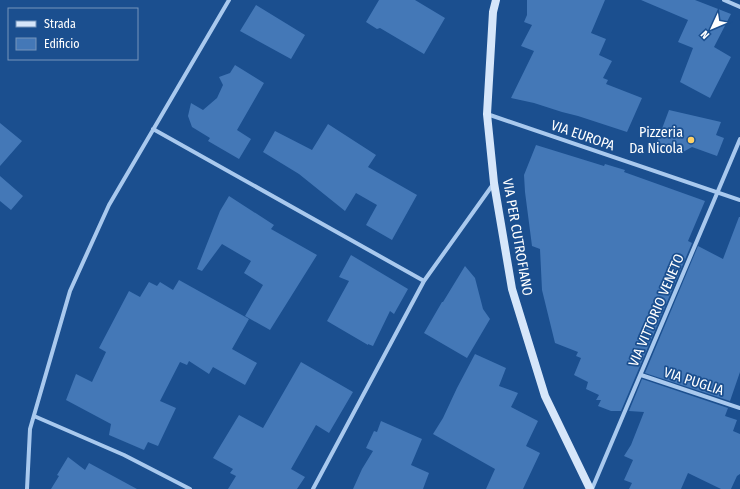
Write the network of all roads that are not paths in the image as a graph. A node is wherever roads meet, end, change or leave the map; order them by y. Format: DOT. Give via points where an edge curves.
graph roads {
  1 [pos="229,0"];
  2 [pos="496,0"];
  3 [pos="724,0"];
  4 [pos="740,7"];
  5 [pos="488,114"];
  6 [pos="153,129"];
  7 [pos="740,139"];
  8 [pos="494,183"];
  9 [pos="717,192"];
  10 [pos="740,200"];
  11 [pos="424,281"];
  12 [pos="640,375"];
  13 [pos="740,408"];
  14 [pos="34,416"];
  15 [pos="27,489"];
  16 [pos="190,489"];
  17 [pos="313,489"];
  18 [pos="591,489"];
  1 -- 6 [label="street"];
  2 -- 5 [label="main road, VIA PER CUTROFIANO" via="493,12"];
  3 -- 4 [label="street"];
  5 -- 8 [label="main road, VIA PER CUTROFIANO"];
  5 -- 9 [label="street, VIA EUROPA"];
  6 -- 11 [label="street"];
  6 -- 14 [label="street" via="109,205 70,291"];
  7 -- 9 [label="street, VIA VITTORIO VENETO"];
  8 -- 11 [label="street"];
  8 -- 18 [label="main road, VIA PER CUTROFIANO" via="512,289 542,388"];
  9 -- 10 [label="street, VIA EUROPA"];
  9 -- 12 [label="street, VIA VITTORIO VENETO"];
  11 -- 17 [label="street"];
  12 -- 13 [label="street, VIA PUGLIA"];
  12 -- 18 [label="street, VIA VITTORIO VENETO"];
  14 -- 15 [label="street" via="30,429"];
  14 -- 16 [label="street" via="124,455"];
}
